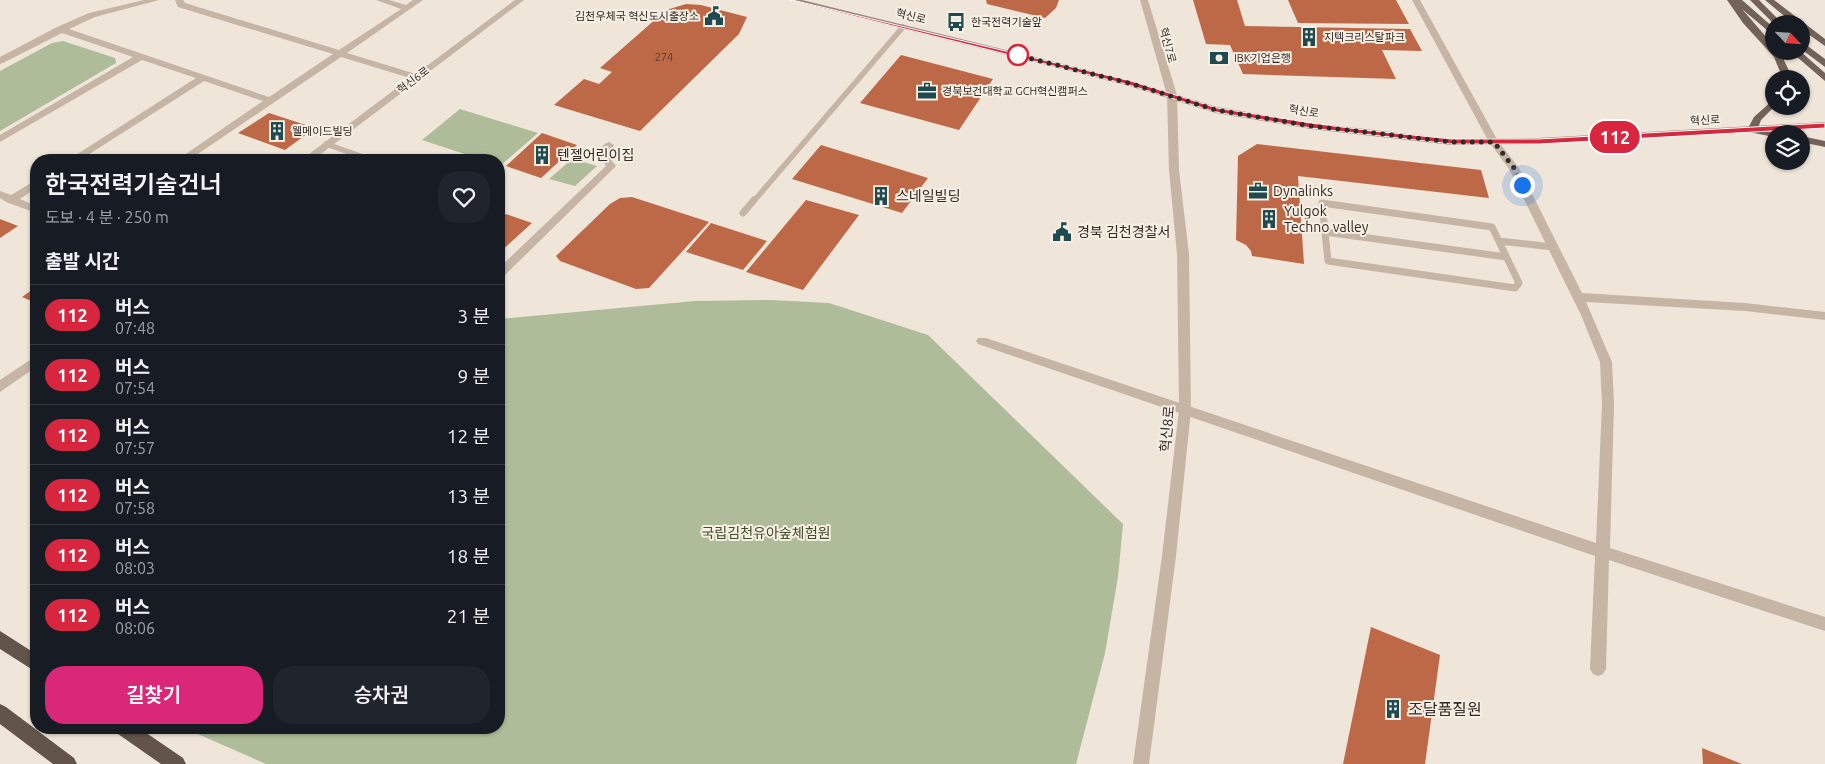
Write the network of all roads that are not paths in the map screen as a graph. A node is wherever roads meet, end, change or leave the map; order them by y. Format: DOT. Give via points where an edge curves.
graph roads {
  1 [pos="155,0"];
  2 [pos="178,0"];
  3 [pos="380,0"];
  4 [pos="419,0"];
  5 [pos="520,0"];
  6 [pos="792,0"];
  7 [pos="1144,0"];
  8 [pos="1416,0"];
  9 [pos="1731,0"];
  10 [pos="1737,0"];
  11 [pos="1754,0"];
  12 [pos="1769,0"];
  13 [pos="408,8"];
  14 [pos="1770,15"];
  15 [pos="1789,15"];
  16 [pos="1765,25"];
  17 [pos="903,27"];
  18 [pos="60,30"];
  19 [pos="1810,31"];
  20 [pos="1825,43"];
  21 [pos="1810,52"];
  22 [pos="339,54"];
  23 [pos="140,57"];
  24 [pos="1804,60"];
  25 [pos="0,61"];
  26 [pos="1825,64"];
  27 [pos="1784,70"];
  28 [pos="417,77"];
  29 [pos="203,78"];
  30 [pos="1825,78"];
  31 [pos="1172,95"];
  32 [pos="269,100"];
  33 [pos="1765,112"];
  34 [pos="1825,126"];
  35 [pos="1752,130"];
  36 [pos="1765,132"];
  37 [pos="0,139"];
  38 [pos="1810,141"];
  39 [pos="1494,142"];
  40 [pos="326,144"];
  41 [pos="1825,144"];
  42 [pos="609,145"];
  43 [pos="83,154"];
  44 [pos="191,154"];
  45 [pos="314,154"];
  46 [pos="355,154"];
  47 [pos="30,187"];
  48 [pos="0,194"];
  49 [pos="10,200"];
  50 [pos="30,208"];
  51 [pos="743,213"];
  52 [pos="1325,232"];
  53 [pos="1499,241"];
  54 [pos="1554,247"];
  55 [pos="1506,257"];
  56 [pos="505,268"];
  57 [pos="1578,297"];
  58 [pos="1825,316"];
  59 [pos="982,341"];
  60 [pos="30,365"];
  61 [pos="0,387"];
  62 [pos="1185,410"];
  63 [pos="1603,552"];
  64 [pos="1825,624"];
  65 [pos="0,638"];
  66 [pos="30,660"];
  67 [pos="1598,669"];
  68 [pos="0,713"];
  69 [pos="133,734"];
  70 [pos="176,763"];
  71 [pos="68,764"];
  72 [pos="1141,764"];
  1 -- 18 [label="street" via="92,15"];
  2 -- 22 [label="street" via="181,5"];
  3 -- 13 [label="street"];
  4 -- 13 [label="street"];
  5 -- 28 [label="street, 혁신6로"];
  6 -- 17 [label="main road, 혁신로"];
  7 -- 31 [label="street, 혁신7로"];
  8 -- 39 [label="street"];
  9 -- 27 [label="main road" via="1778,56"];
  10 -- 16 [label="main road"];
  11 -- 14 [label="main road"];
  12 -- 15 [label="main road"];
  13 -- 22 [label="street"];
  17 -- 31 [label="main road, 혁신로"];
  17 -- 51 [label="lane"];
  18 -- 23 [label="street"];
  18 -- 25 [label="street"];
  19 -- 20 [label="main road"];
  21 -- 26 [label="main road"];
  22 -- 28 [label="street"];
  22 -- 32 [label="street"];
  23 -- 29 [label="street"];
  23 -- 37 [label="street"];
  24 -- 30 [label="main road"];
  28 -- 40 [label="street, 혁신6로"];
  29 -- 32 [label="street"];
  29 -- 43 [label="street"];
  31 -- 39 [label="main road, 혁신로" via="1216,110 1311,126 1452,142"];
  31 -- 62 [label="street, 혁신8로" via="1174,170 1184,254"];
  32 -- 44 [label="street"];
  33 -- 35 [label="main road"];
  34 -- 35 [label="main road, 혁신로"];
  35 -- 36 [label="main road"];
  35 -- 39 [label="main road, 혁신로"];
  38 -- 41 [label="main road"];
  39 -- 54 [label="street" via="1514,168"];
  40 -- 45 [label="street, 혁신6로"];
  40 -- 46 [label="lane"];
  42 -- 56 [label="street" via="604,156 611,166"];
  47 -- 49 [label="street"];
  48 -- 49 [label="street"];
  49 -- 50 [label="street"];
  52 -- 53 [label="lane" via="1322,203 1492,226"];
  52 -- 55 [label="lane"];
  52 -- 55 [label="lane" via="1328,261 1515,288 1519,283"];
  53 -- 54 [label="lane"];
  53 -- 55 [label="lane"];
  54 -- 57 [label="street"];
  57 -- 58 [label="street" via="1746,307"];
  57 -- 63 [label="street" via="1606,362 1608,404"];
  59 -- 62 [label="street"];
  60 -- 61 [label="street"];
  62 -- 63 [label="street"];
  62 -- 72 [label="street, 혁신8로"];
  63 -- 64 [label="street"];
  63 -- 67 [label="street"];
  65 -- 66 [label="highway"];
  68 -- 71 [label="highway"];
  69 -- 70 [label="highway"];
}
